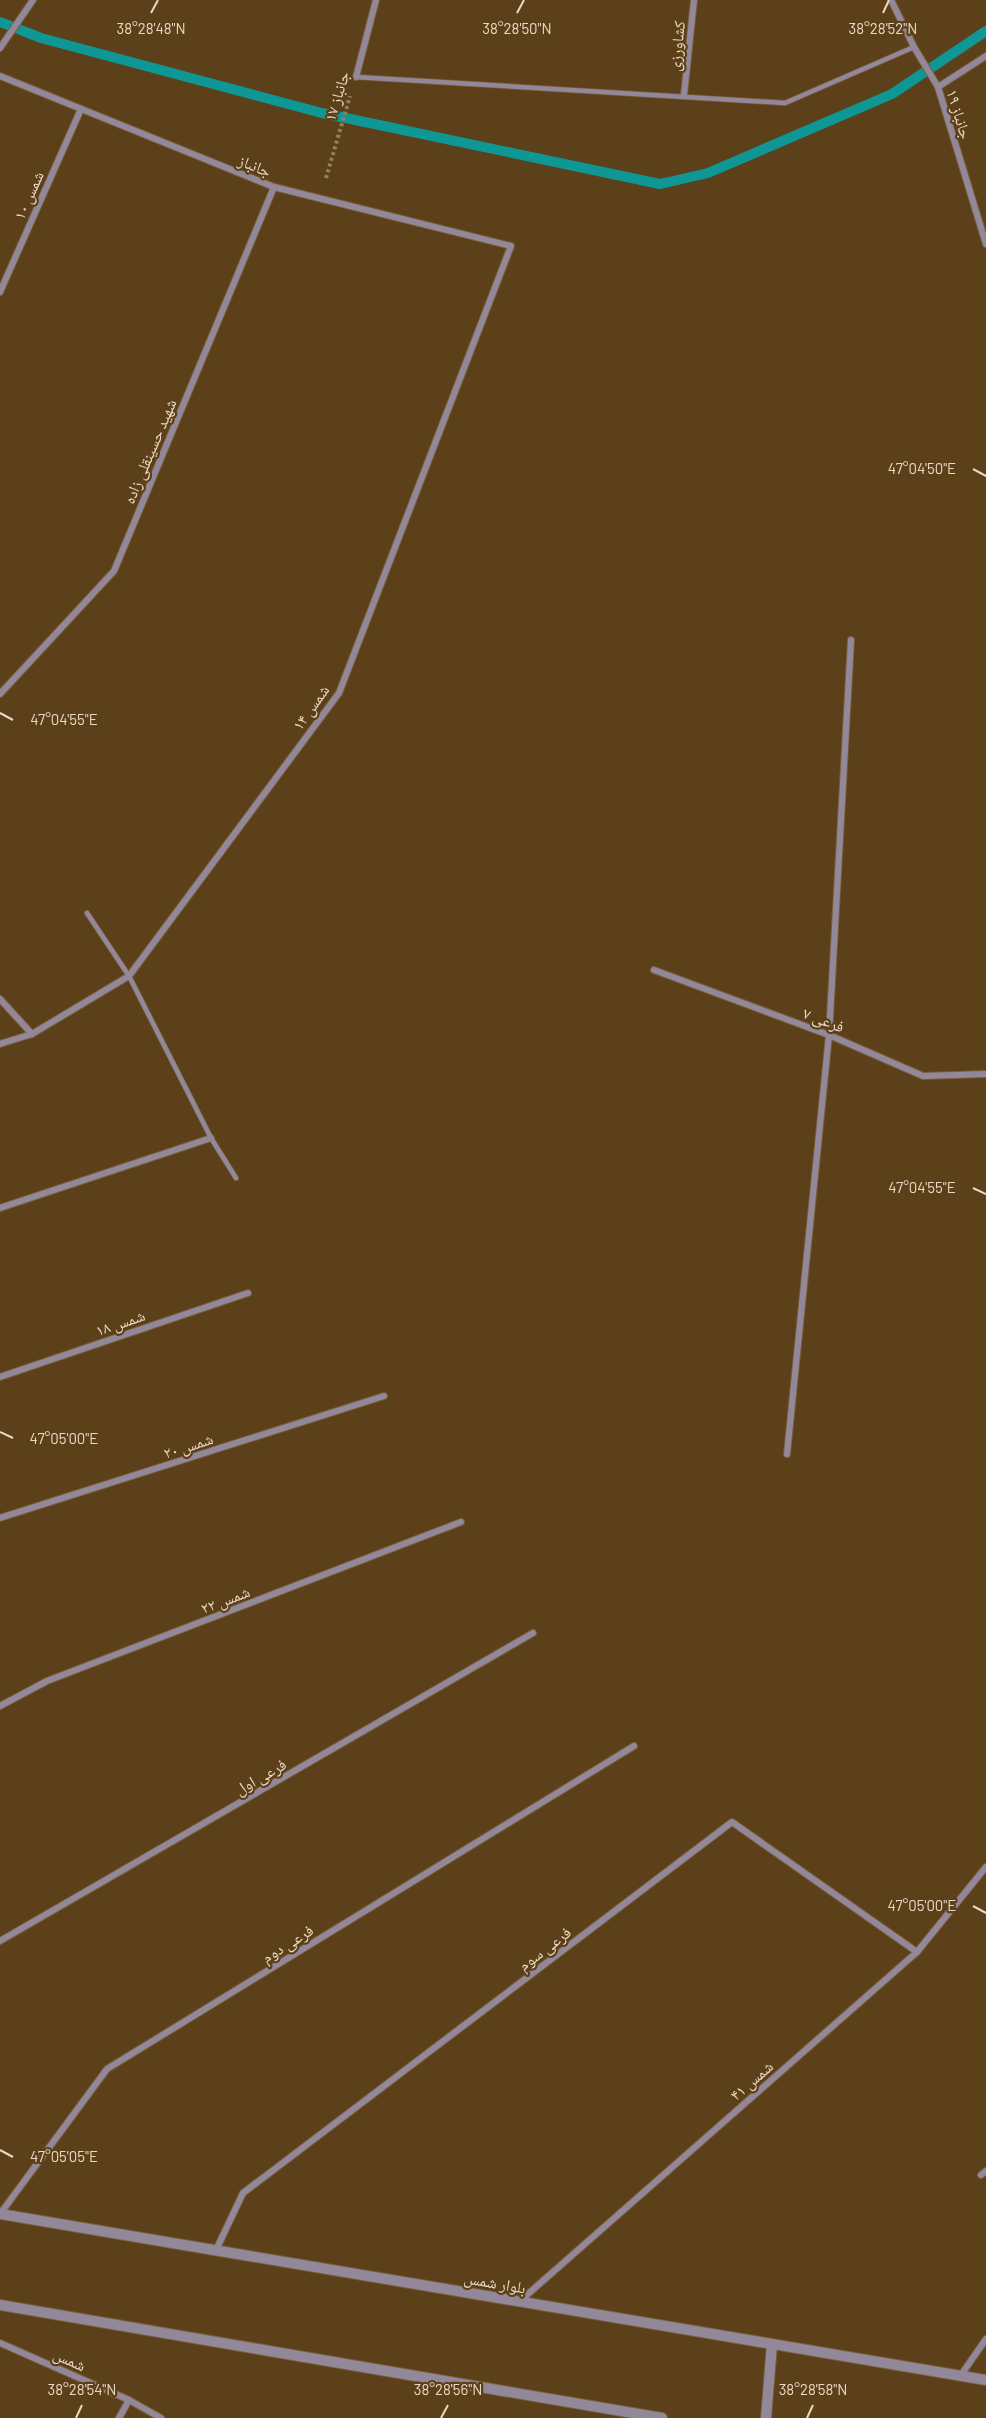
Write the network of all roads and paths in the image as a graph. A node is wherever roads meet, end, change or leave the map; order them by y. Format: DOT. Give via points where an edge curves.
graph roads {
  1 [pos="33,0"];
  2 [pos="376,0"];
  3 [pos="694,0"];
  4 [pos="891,0"];
  5 [pos="914,47"];
  6 [pos="0,48"];
  7 [pos="986,56"];
  8 [pos="0,76"];
  9 [pos="356,77"];
  10 [pos="938,87"];
  11 [pos="684,95"];
  12 [pos="81,109"];
  13 [pos="274,187"];
  14 [pos="319,198"];
  15 [pos="986,244"];
  16 [pos="510,246"];
  17 [pos="0,292"];
  18 [pos="851,640"];
  19 [pos="0,694"];
  20 [pos="87,913"];
  21 [pos="654,970"];
  22 [pos="129,976"];
  23 [pos="0,999"];
  24 [pos="32,1034"];
  25 [pos="829,1035"];
  26 [pos="0,1044"];
  27 [pos="986,1074"];
  28 [pos="211,1138"];
  29 [pos="236,1178"];
  30 [pos="0,1208"];
  31 [pos="248,1293"];
  32 [pos="0,1377"];
  33 [pos="384,1396"];
  34 [pos="787,1454"];
  35 [pos="0,1518"];
  36 [pos="461,1522"];
  37 [pos="534,1634"];
  38 [pos="0,1706"];
  39 [pos="634,1746"];
  40 [pos="986,1867"];
  41 [pos="0,1941"];
  42 [pos="917,1952"];
  43 [pos="0,2214"];
  44 [pos="216,2250"];
  45 [pos="520,2301"];
  46 [pos="0,2305"];
  47 [pos="986,2339"];
  48 [pos="0,2343"];
  49 [pos="772,2344"];
  50 [pos="961,2376"];
  51 [pos="986,2380"];
  52 [pos="129,2400"];
  53 [pos="119,2418"];
  54 [pos="161,2418"];
  55 [pos="662,2418"];
  56 [pos="766,2418"];
  1 -- 6 [label="street"];
  2 -- 9 [label="street, جانباز ۱۷"];
  3 -- 11 [label="street, کشاورزی"];
  4 -- 5 [label="street, جانباز ۱۹"];
  5 -- 10 [label="street, جانباز ۱۹"];
  5 -- 11 [label="lane" via="785,103"];
  7 -- 10 [label="street"];
  8 -- 12 [label="street, جانباز"];
  9 -- 11 [label="lane"];
  9 -- 14 [label="path, جانباز ۱۷"];
  10 -- 15 [label="street, جانباز ۱۹"];
  12 -- 13 [label="street, جانباز"];
  12 -- 17 [label="street, شمس ۱۰"];
  13 -- 14 [label="street, جانباز"];
  13 -- 19 [label="street, شهید حسینقلی زاده" via="114,571"];
  14 -- 16 [label="street, جانباز"];
  16 -- 22 [label="street, شمس ۱۴" via="339,693"];
  18 -- 25 [label="street"];
  20 -- 22 [label="lane"];
  21 -- 25 [label="street, فرعی ۷"];
  22 -- 24 [label="street, شمس ۱۴"];
  22 -- 28 [label="lane"];
  23 -- 24 [label="street"];
  24 -- 26 [label="street, شمس ۱۴"];
  25 -- 27 [label="street, فرعی ۷" via="923,1076"];
  25 -- 34 [label="street"];
  28 -- 29 [label="lane"];
  28 -- 30 [label="street"];
  31 -- 32 [label="street, شمس ۱۸"];
  33 -- 35 [label="street, شمس ۲۰"];
  36 -- 38 [label="street, شمس ۲۲" via="47,1682"];
  37 -- 41 [label="street, فرعی اول"];
  39 -- 43 [label="street, فرعی دوم" via="107,2069"];
  40 -- 42 [label="street, شمس ۴۱"];
  42 -- 44 [label="street, فرعی سوم" via="732,1822 243,2193"];
  42 -- 45 [label="street, شمس ۴۱"];
  43 -- 44 [label="street, بلوار شمس"];
  44 -- 45 [label="street, بلوار شمس"];
  45 -- 49 [label="street, بلوار شمس"];
  46 -- 55 [label="street"];
  47 -- 50 [label="street"];
  48 -- 52 [label="street, شمس"];
  49 -- 50 [label="street, بلوار شمس"];
  49 -- 56 [label="street"];
  50 -- 51 [label="street, بلوار شمس"];
  52 -- 53 [label="street"];
  52 -- 54 [label="street, شمس"];
}
